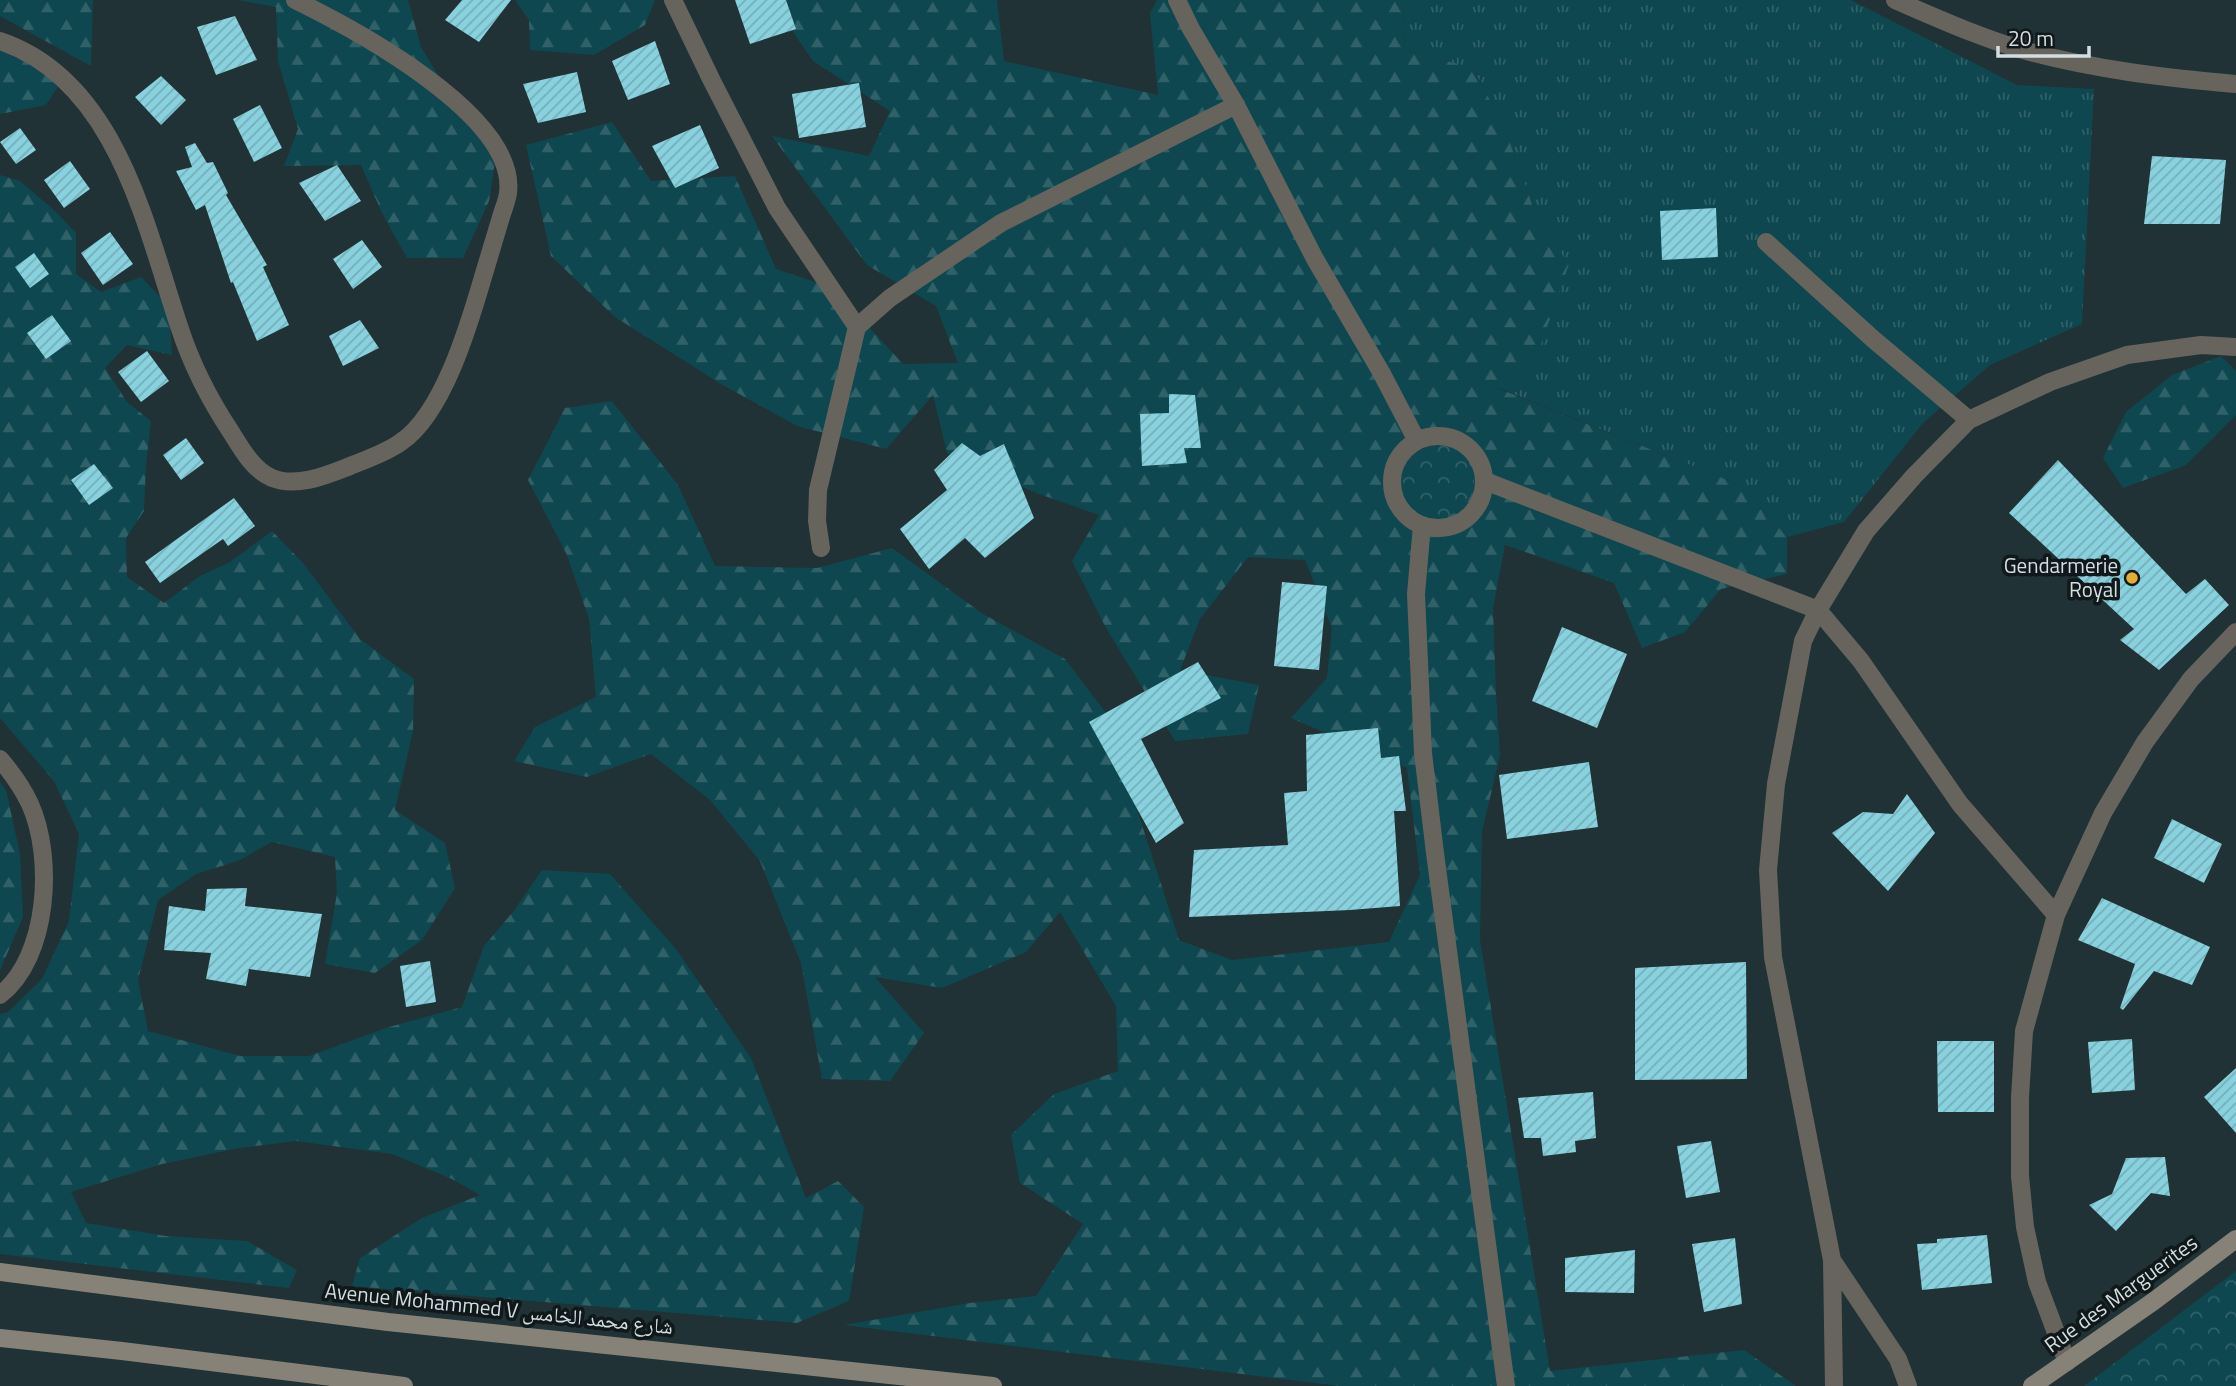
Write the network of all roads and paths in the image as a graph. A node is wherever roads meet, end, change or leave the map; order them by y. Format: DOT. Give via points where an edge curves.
graph roads {
  1 [pos="295,0"];
  2 [pos="673,0"];
  3 [pos="1177,0"];
  4 [pos="1895,0"];
  5 [pos="0,41"];
  6 [pos="2236,85"];
  7 [pos="1236,105"];
  8 [pos="1766,242"];
  9 [pos="857,327"];
  10 [pos="2236,346"];
  11 [pos="1969,420"];
  12 [pos="1417,441"];
  13 [pos="1485,481"];
  14 [pos="1422,525"];
  15 [pos="821,548"];
  16 [pos="1818,610"];
  17 [pos="2236,632"];
  18 [pos="0,759"];
  19 [pos="2056,915"];
  20 [pos="0,995"];
  21 [pos="2236,1239"];
  22 [pos="1832,1260"];
  23 [pos="0,1272"];
  24 [pos="0,1338"];
  25 [pos="2067,1362"];
  26 [pos="404,1386"];
  27 [pos="993,1386"];
  28 [pos="1506,1386"];
  29 [pos="1834,1386"];
  30 [pos="1908,1386"];
  31 [pos="2032,1386"];
  1 -- 5 [label="street" via="388,50 449,96 497,148 508,192 461,340 422,425 376,455 312,479 287,482 270,477 244,452 201,381 179,328 159,257 111,143 68,82 34,57"];
  2 -- 9 [label="street" via="777,208"];
  3 -- 7 [label="street"];
  4 -- 6 [label="street" via="1968,32 2030,52"];
  7 -- 9 [label="street" via="1001,223 900,291"];
  7 -- 12 [label="street"];
  8 -- 11 [label="street"];
  9 -- 15 [label="street" via="818,490"];
  10 -- 11 [label="street" via="2201,345 2127,355 2050,382"];
  11 -- 16 [label="street" via="1866,531"];
  12 -- 13 [label="street" via="1435,436 1454,438 1470,448 1481,463"];
  12 -- 14 [label="street" via="1403,451 1392,484 1396,502"];
  13 -- 14 [label="street" via="1472,514 1440,528"];
  13 -- 16 [label="street"];
  14 -- 28 [label="street" via="1416,594 1423,753"];
  16 -- 19 [label="street" via="1861,661 1960,804"];
  16 -- 22 [label="street" via="1803,641 1776,784 1768,870 1773,957"];
  17 -- 19 [label="street" via="2191,679 2146,742 2104,813"];
  18 -- 20 [label="street" via="31,805 46,869 27,961"];
  19 -- 25 [label="street" via="2024,1031 2020,1176 2037,1282"];
  21 -- 25 [label="main road, Rue des Marguerites"];
  22 -- 29 [label="street"];
  22 -- 30 [label="street" via="1898,1359"];
  23 -- 27 [label="main road, Avenue Mohammed V شارع محمد الخامس" via="388,1322"];
  24 -- 26 [label="main road"];
  25 -- 31 [label="main road, Rue des Marguerites"];
}
